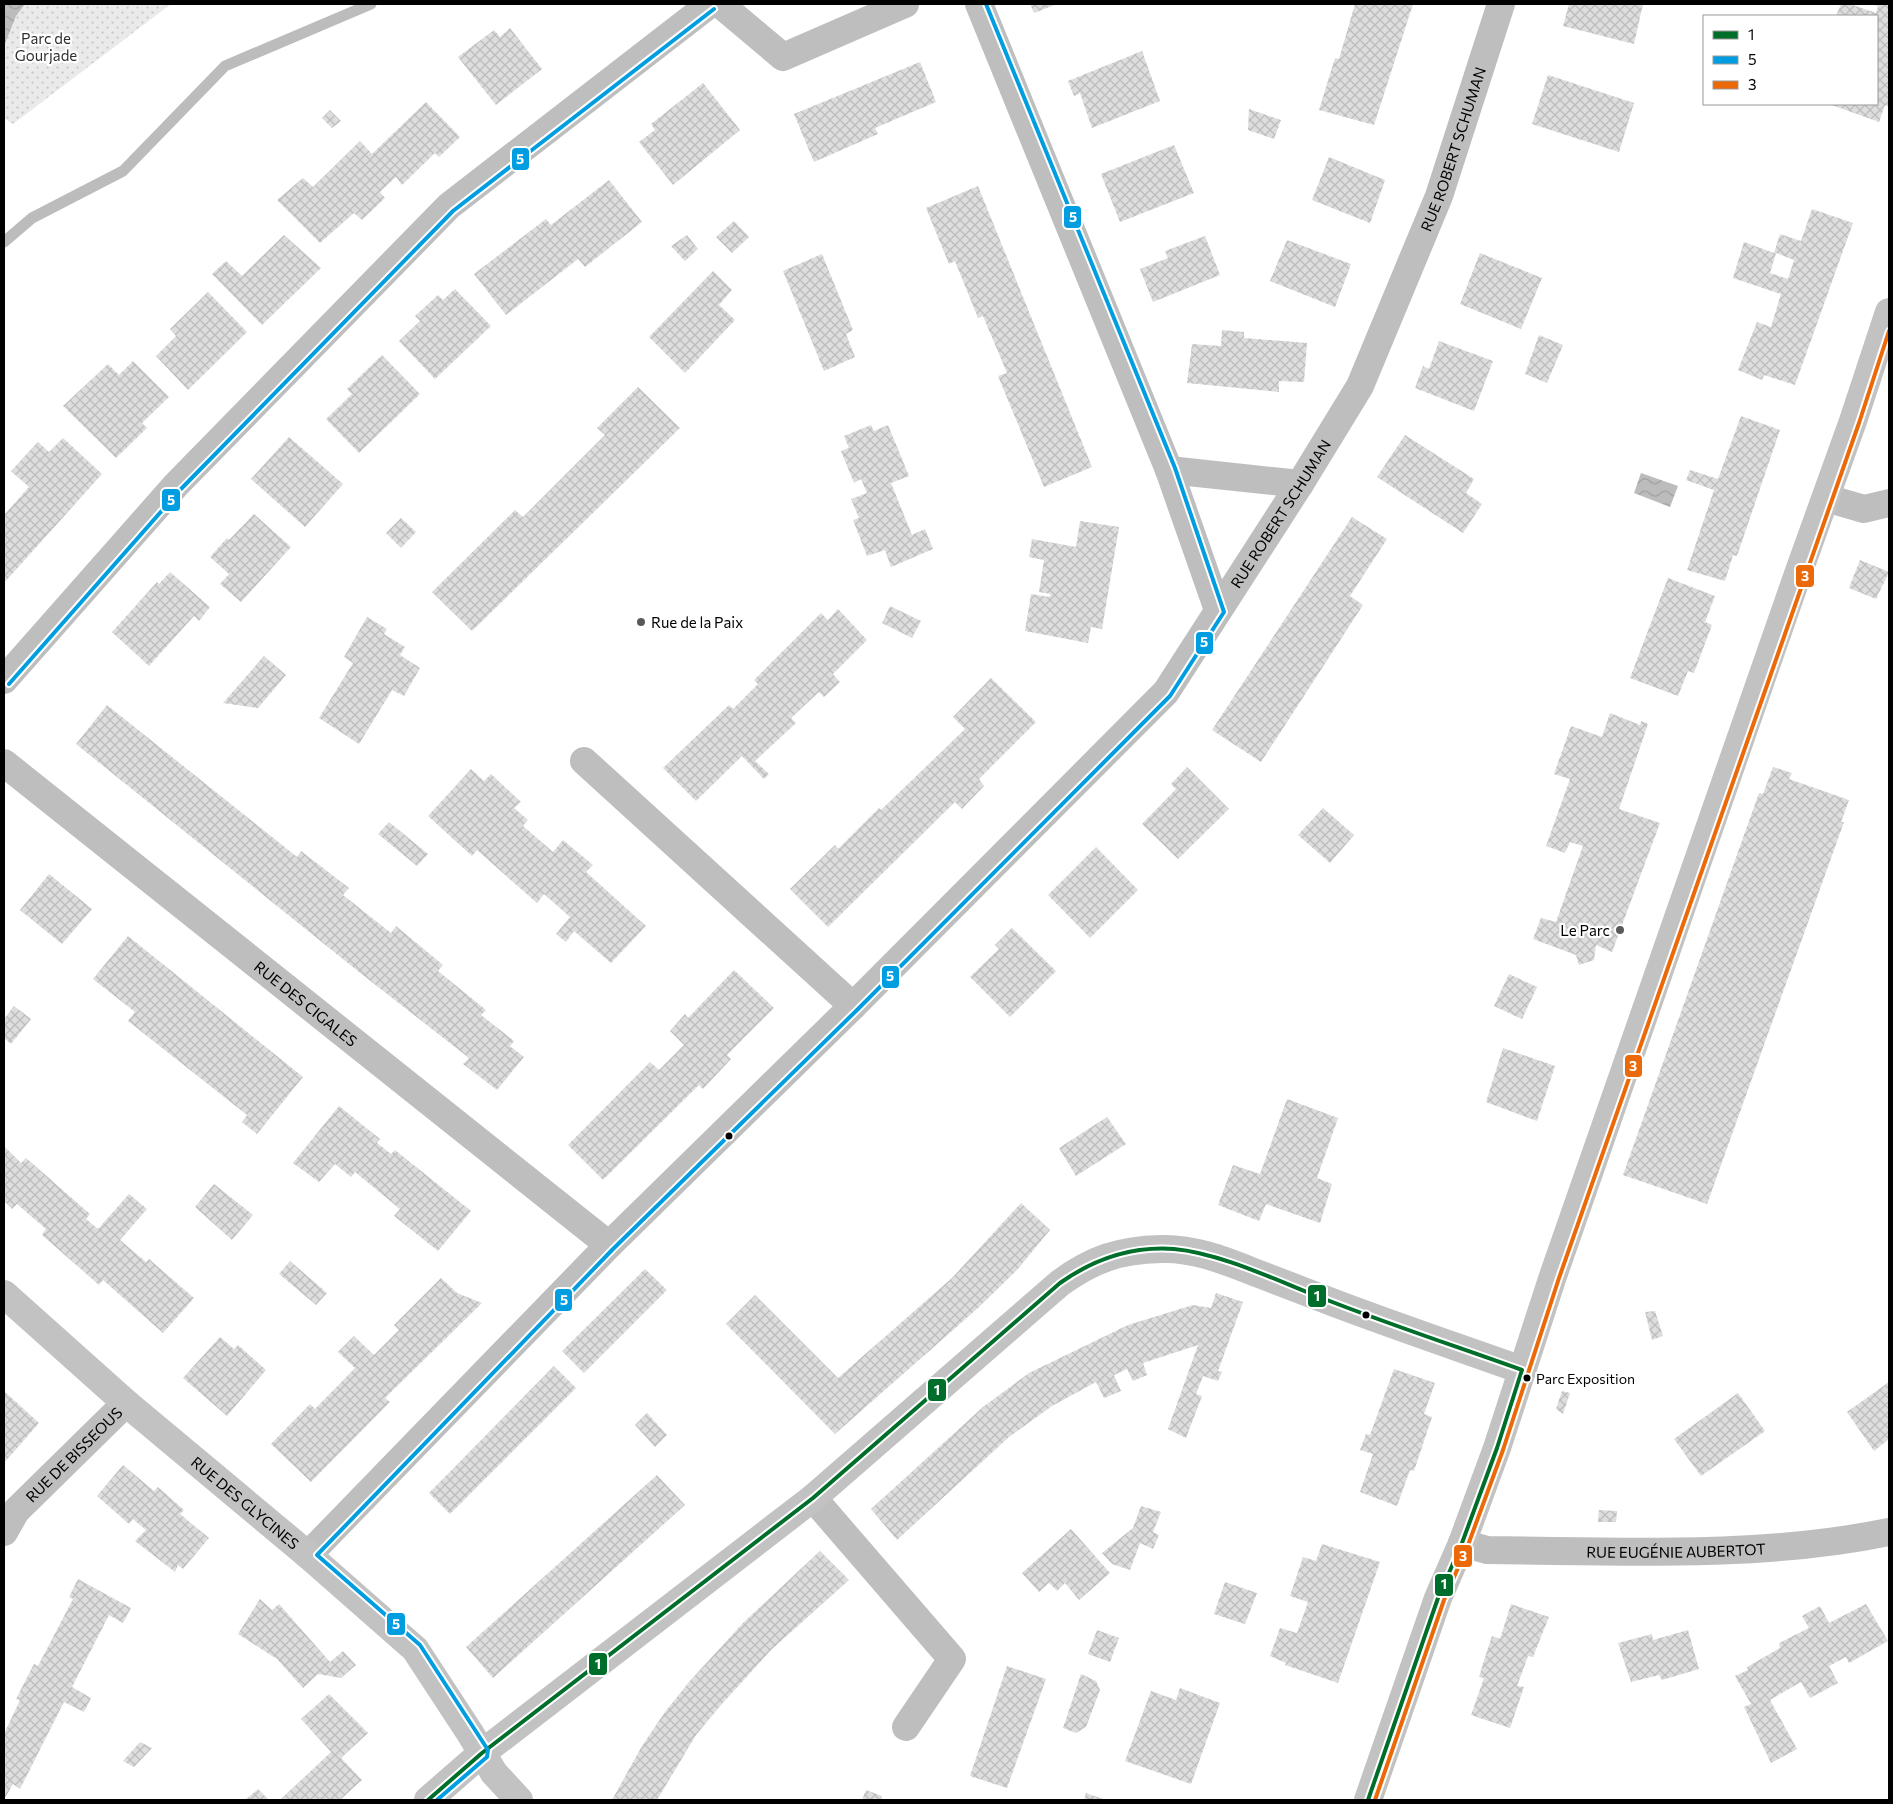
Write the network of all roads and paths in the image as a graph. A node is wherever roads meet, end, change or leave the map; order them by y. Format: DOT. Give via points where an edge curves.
graph roads {
  1 [pos="710,4"];
  2 [pos="720,4"];
  3 [pos="905,4"];
  4 [pos="979,4"];
  5 [pos="1501,4"];
  6 [pos="1889,312"];
  7 [pos="1169,470"];
  8 [pos="1300,484"];
  9 [pos="1826,498"];
  10 [pos="1889,503"];
  11 [pos="1218,610"];
  12 [pos="4,680"];
  13 [pos="584,761"];
  14 [pos="4,763"];
  15 [pos="853,1006"];
  16 [pos="609,1245"];
  17 [pos="4,1294"];
  18 [pos="1522,1370"];
  19 [pos="126,1403"];
  20 [pos="813,1498"];
  21 [pos="4,1532"];
  22 [pos="1889,1532"];
  23 [pos="1462,1543"];
  24 [pos="308,1555"];
  25 [pos="906,1727"];
  26 [pos="482,1753"];
  27 [pos="428,1800"];
  28 [pos="519,1800"];
  29 [pos="1368,1800"];
  1 -- 12 [label="street" via="449,206 176,485"];
  2 -- 3 [label="street" via="782,57"];
  4 -- 7 [label="street"];
  5 -- 8 [label="street, RUE ROBERT SCHUMAN" via="1439,196 1360,386"];
  6 -- 9 [label="street"];
  7 -- 8 [label="street"];
  7 -- 11 [label="street"];
  8 -- 11 [label="street, RUE ROBERT SCHUMAN"];
  9 -- 10 [label="street" via="1864,509"];
  9 -- 18 [label="street"];
  11 -- 15 [label="street, RUE ROBERT SCHUMAN" via="1166,692"];
  13 -- 15 [label="street"];
  14 -- 16 [label="street, RUE DES CIGALES"];
  15 -- 16 [label="street, RUE ROBERT SCHUMAN"];
  16 -- 24 [label="street, RUE ROBERT SCHUMAN"];
  17 -- 19 [label="street, RUE DES GLYCINES"];
  18 -- 20 [label="street" via="1215,1257 1162,1249 1108,1256 1083,1267 1060,1283"];
  18 -- 23 [label="street"];
  19 -- 21 [label="street, RUE DE BISSEOUS" via="16,1511"];
  19 -- 24 [label="street, RUE DES GLYCINES"];
  20 -- 25 [label="street" via="952,1659"];
  20 -- 26 [label="street"];
  22 -- 23 [label="street, RUE EUGÉNIE AUBERTOT" via="1847,1540 1716,1552 1487,1550"];
  23 -- 29 [label="street" via="1438,1598"];
  24 -- 26 [label="street, RUE DES GLYCINES" via="415,1649"];
  26 -- 27 [label="street"];
  26 -- 28 [label="street, RUE DES GLYCINES" via="494,1773"];
}
